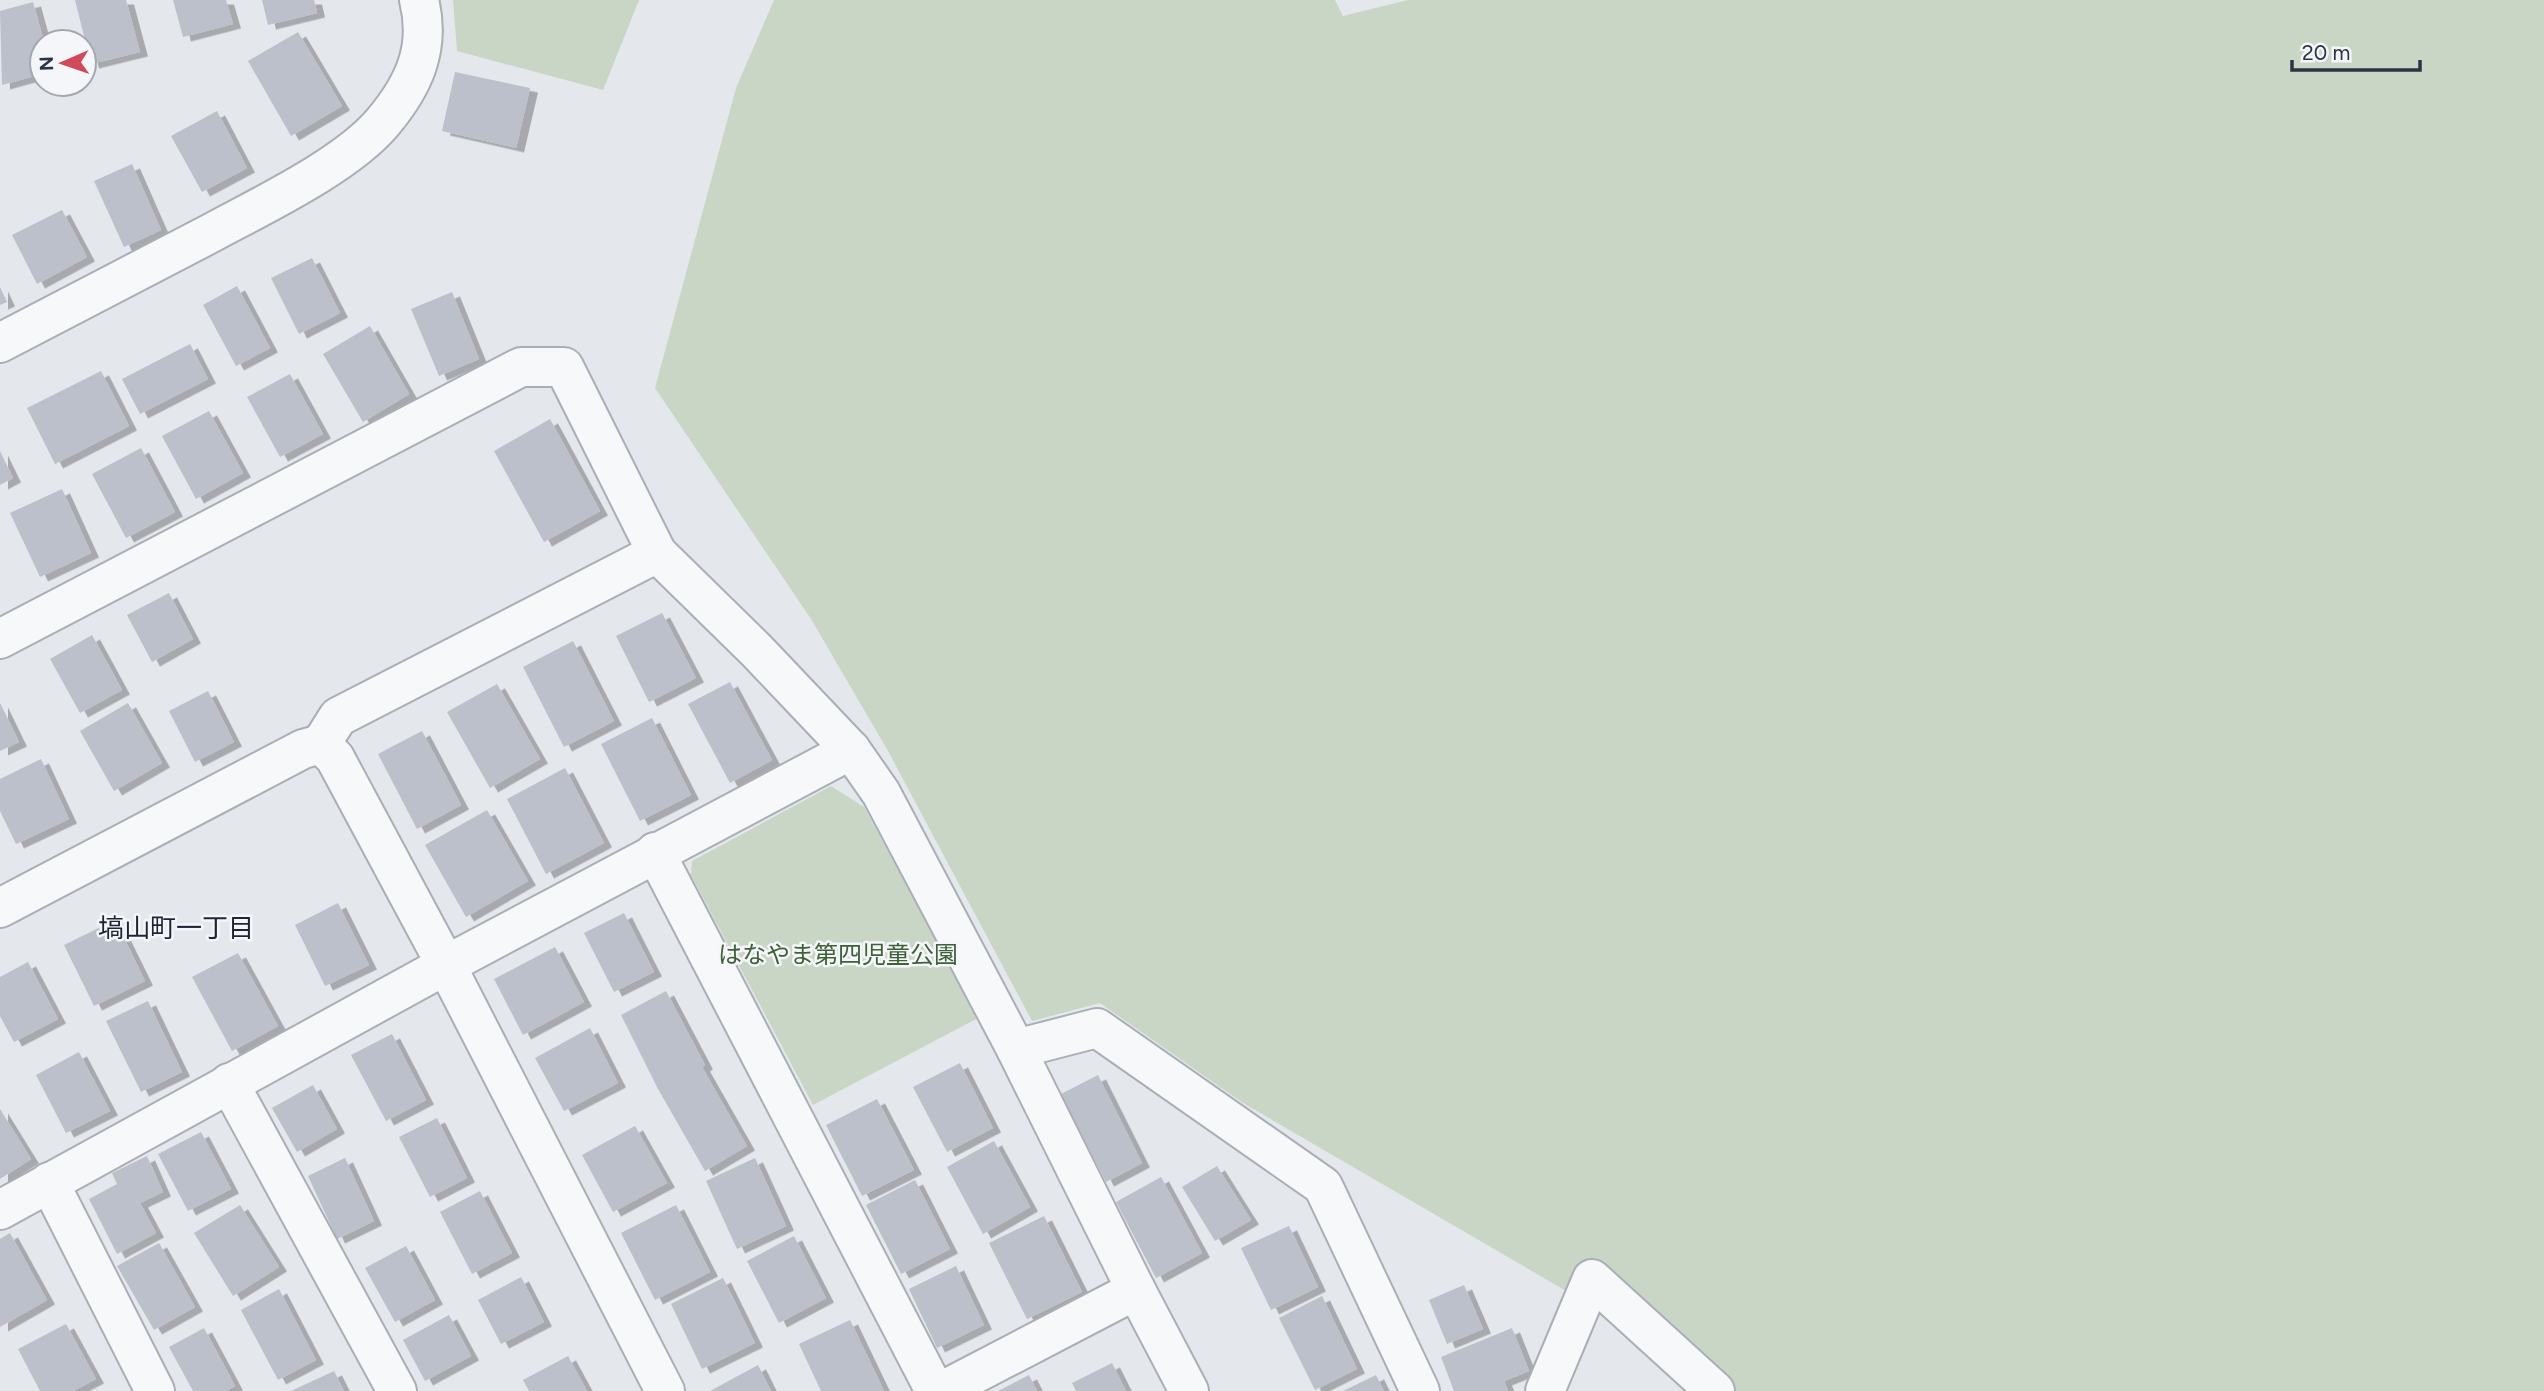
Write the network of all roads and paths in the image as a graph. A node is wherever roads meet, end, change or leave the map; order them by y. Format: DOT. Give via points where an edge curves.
graph roads {
  1 [pos="419,0"];
  2 [pos="0,343"];
  3 [pos="657,553"];
  4 [pos="0,639"];
  5 [pos="321,744"];
  6 [pos="851,750"];
  7 [pos="655,852"];
  8 [pos="0,908"];
  9 [pos="446,965"];
  10 [pos="1016,1049"];
  11 [pos="229,1083"];
  12 [pos="49,1182"];
  13 [pos="0,1210"];
  14 [pos="1136,1290"];
  15 [pos="155,1391"];
  16 [pos="397,1391"];
  17 [pos="665,1391"];
  18 [pos="935,1391"];
  19 [pos="942,1391"];
  20 [pos="1189,1391"];
  21 [pos="1419,1391"];
  22 [pos="1545,1391"];
  23 [pos="1715,1391"];
  1 -- 2 [label="street" via="425,22 410,86 382,124 342,158 271,201"];
  3 -- 4 [label="street" via="564,368 520,367"];
  3 -- 5 [label="street" via="338,716"];
  3 -- 6 [label="street"];
  5 -- 8 [label="street" via="303,749"];
  5 -- 9 [label="street" via="335,758"];
  6 -- 7 [label="street"];
  6 -- 10 [label="street" via="881,793"];
  7 -- 9 [label="street"];
  7 -- 18 [label="street"];
  9 -- 11 [label="street"];
  9 -- 17 [label="street"];
  10 -- 14 [label="street"];
  10 -- 21 [label="street" via="1097,1028 1323,1186"];
  11 -- 12 [label="street"];
  11 -- 16 [label="street"];
  12 -- 13 [label="street"];
  12 -- 15 [label="street"];
  14 -- 19 [label="street"];
  14 -- 20 [label="street"];
  22 -- 23 [label="street" via="1592,1279"];
}
